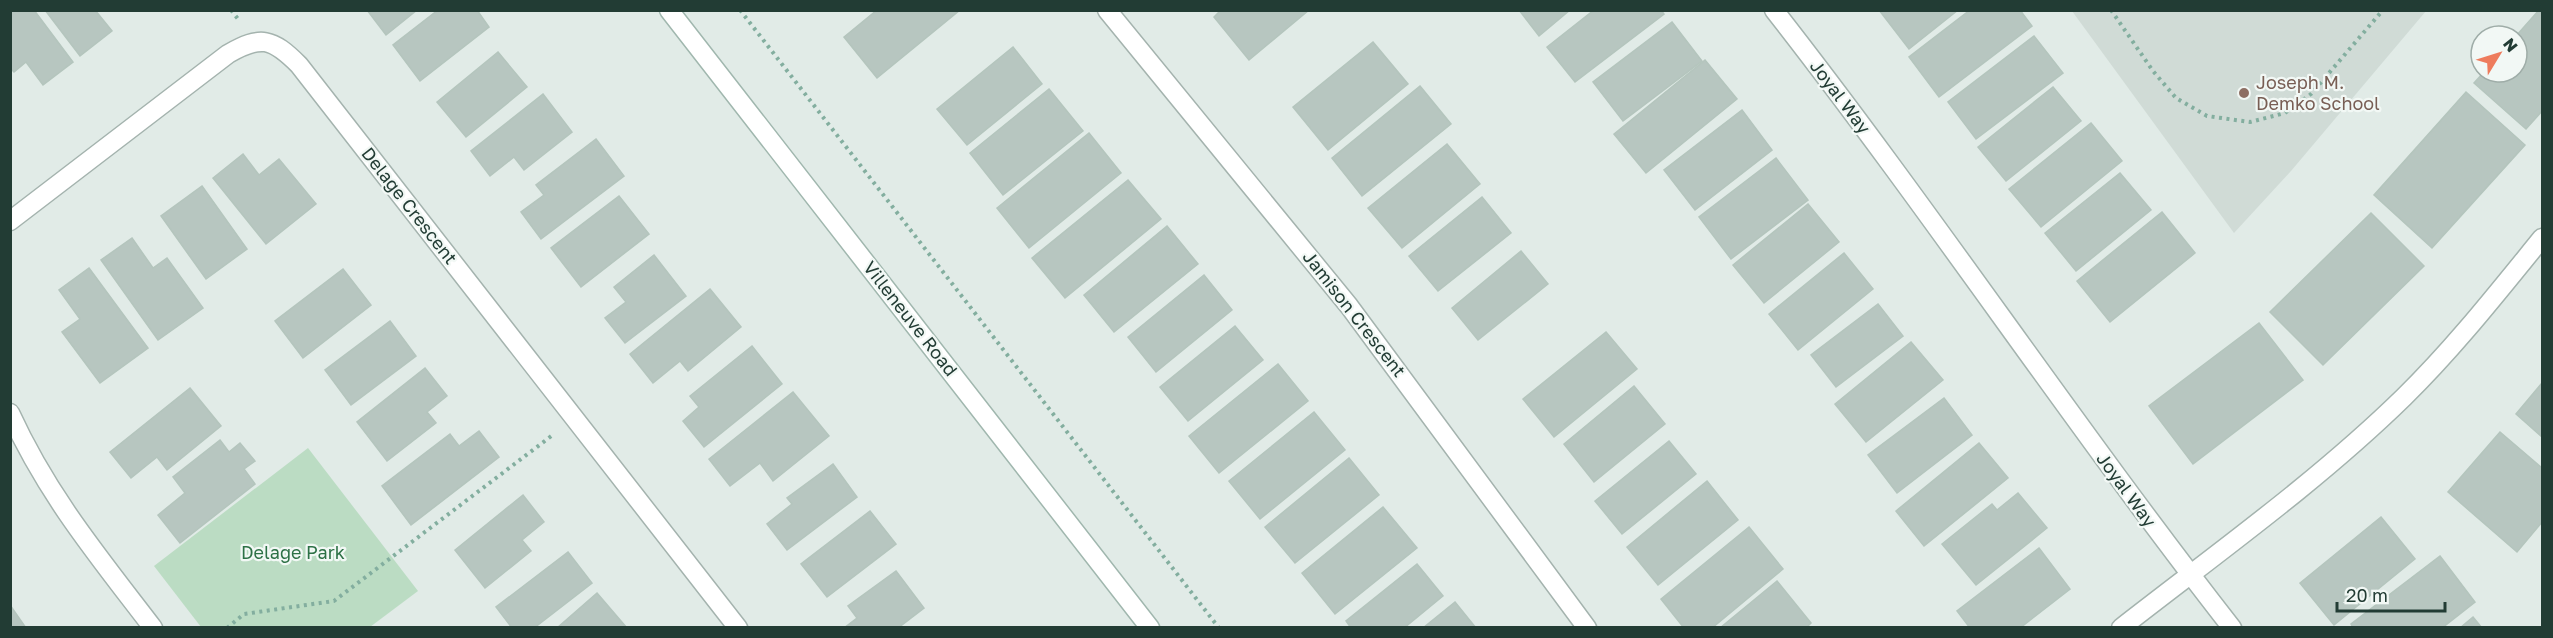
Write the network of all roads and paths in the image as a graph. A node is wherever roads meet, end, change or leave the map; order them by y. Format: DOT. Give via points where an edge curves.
graph roads {
  1 [pos="669,10"];
  2 [pos="740,10"];
  3 [pos="1107,10"];
  4 [pos="1774,10"];
  5 [pos="2111,10"];
  6 [pos="2384,10"];
  7 [pos="10,221"];
  8 [pos="2542,238"];
  9 [pos="10,412"];
  10 [pos="575,418"];
  11 [pos="2189,574"];
  12 [pos="153,627"];
  13 [pos="226,627"];
  14 [pos="738,627"];
  15 [pos="1150,627"];
  16 [pos="1219,627"];
  17 [pos="1587,627"];
  18 [pos="2121,627"];
  19 [pos="2232,627"];
  1 -- 15 [label="street, Villeneuve Road"];
  2 -- 16 [label="path"];
  3 -- 17 [label="street, Jamison Crescent" via="1349,306"];
  4 -- 11 [label="street, Joyal Way" via="1920,202"];
  5 -- 6 [label="path" via="2176,98 2207,116 2250,122 2285,113 2311,94"];
  7 -- 10 [label="street, Delage Crescent" via="228,54 265,40 299,65"];
  8 -- 11 [label="street" via="2441,358 2378,422 2316,477"];
  9 -- 12 [label="street" via="53,494"];
  10 -- 13 [label="path" via="334,601 244,614"];
  10 -- 14 [label="street, Delage Crescent"];
  11 -- 18 [label="street"];
  11 -- 19 [label="street, Joyal Way"];
}
